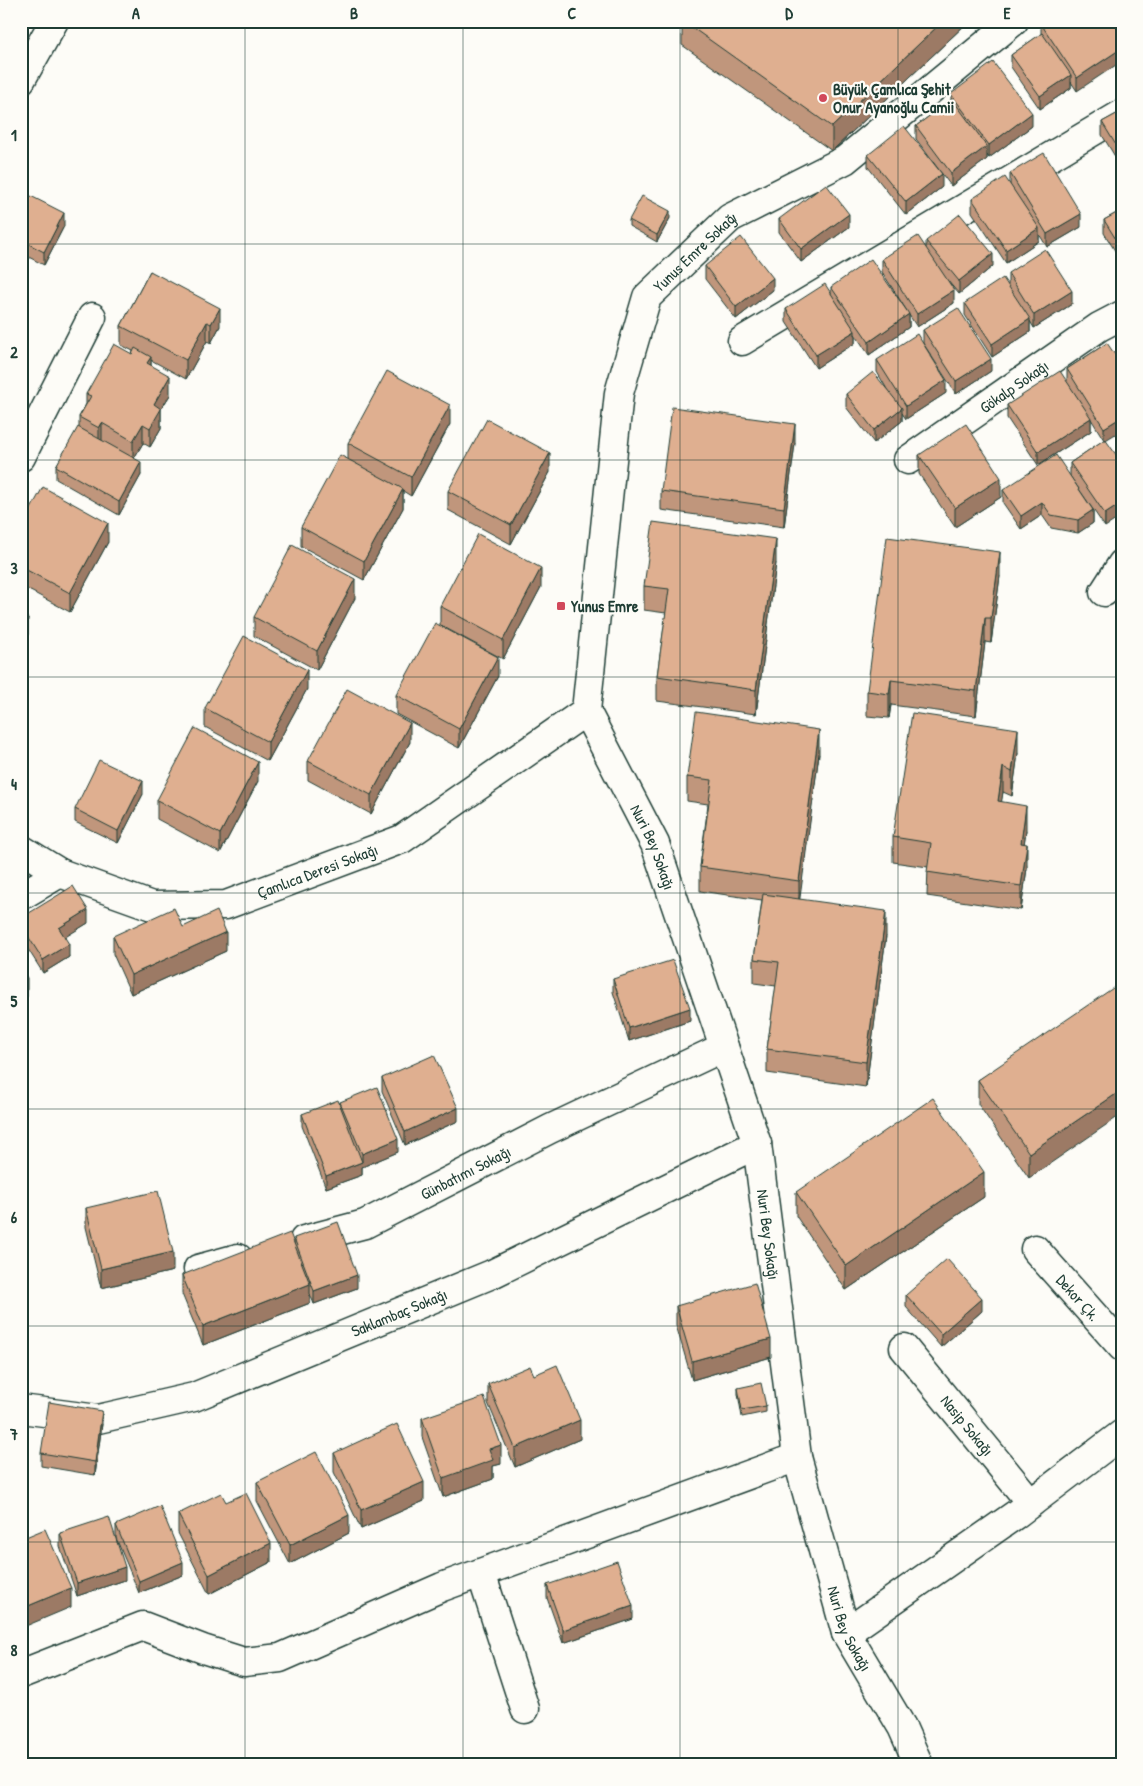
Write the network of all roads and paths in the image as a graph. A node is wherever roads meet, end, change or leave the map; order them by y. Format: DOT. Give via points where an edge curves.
graph roads {
  1 [pos="54,21"];
  2 [pos="1014,21"];
  3 [pos="21,80"];
  4 [pos="1122,114"];
  5 [pos="1122,315"];
  6 [pos="92,317"];
  7 [pos="742,341"];
  8 [pos="23,450"];
  9 [pos="908,460"];
  10 [pos="1122,564"];
  11 [pos="1104,592"];
  12 [pos="586,711"];
  13 [pos="21,849"];
  14 [pos="60,873"];
  15 [pos="21,896"];
  16 [pos="724,1047"];
  17 [pos="757,1144"];
  18 [pos="1035,1249"];
  19 [pos="198,1269"];
  20 [pos="1122,1347"];
  21 [pos="904,1348"];
  22 [pos="21,1409"];
  23 [pos="1122,1434"];
  24 [pos="797,1457"];
  25 [pos="1031,1503"];
  26 [pos="481,1573"];
  27 [pos="846,1633"];
  28 [pos="21,1674"];
  29 [pos="525,1709"];
  30 [pos="919,1765"];
  1 -- 3 [label="street"];
  2 -- 12 [label="street, Yunus Emre Sokağı" via="846,160 730,218 647,297 619,393"];
  4 -- 7 [label="street"];
  5 -- 9 [label="street, Gökalp Sokağı"];
  6 -- 8 [label="street"];
  10 -- 11 [label="street"];
  12 -- 14 [label="street, Çamlıca Deresi Sokağı" via="402,839 226,905 152,906"];
  12 -- 16 [label="street, Nuri Bey Sokağı" via="655,844"];
  13 -- 14 [label="street, Çamlıca Deresi Sokağı"];
  14 -- 15 [label="street"];
  16 -- 17 [label="street, Nuri Bey Sokağı"];
  16 -- 19 [label="street, Günbatımı Sokağı" via="550,1129 365,1224"];
  17 -- 22 [label="street, Saklambaç Sokağı" via="492,1274 194,1397 98,1419"];
  17 -- 24 [label="street, Nuri Bey Sokağı"];
  18 -- 20 [label="street, Dekor Çk."];
  21 -- 25 [label="street, Nasip Sokağı"];
  23 -- 25 [label="street"];
  24 -- 26 [label="street"];
  24 -- 27 [label="street, Nuri Bey Sokağı"];
  25 -- 27 [label="street"];
  26 -- 28 [label="street" via="280,1658 244,1662 143,1626"];
  26 -- 29 [label="street"];
  27 -- 30 [label="street, Nuri Bey Sokağı" via="902,1727"];
}
